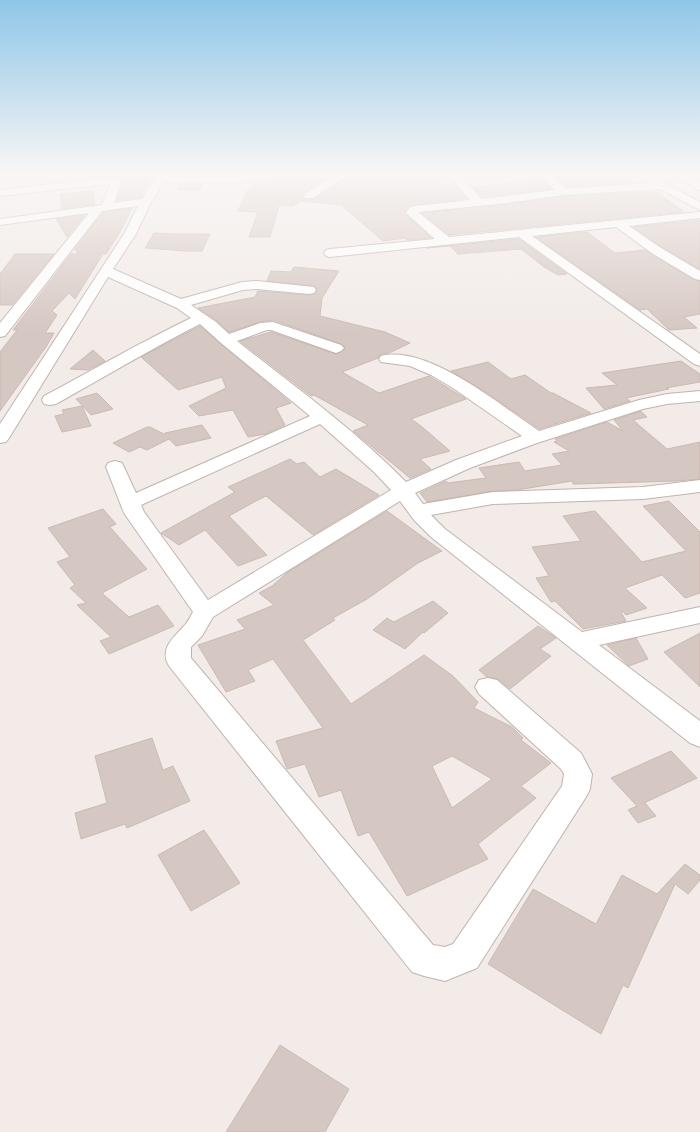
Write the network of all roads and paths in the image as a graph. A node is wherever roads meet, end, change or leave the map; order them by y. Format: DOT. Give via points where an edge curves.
graph roads {
  1 [pos="87,227"];
  2 [pos="134,227"];
  3 [pos="429,227"];
  4 [pos="592,227"];
  5 [pos="623,227"];
  6 [pos="524,234"];
  7 [pos="447,242"];
  8 [pos="330,253"];
  9 [pos="105,271"];
  10 [pos="700,276"];
  11 [pos="309,290"];
  12 [pos="179,304"];
  13 [pos="202,318"];
  14 [pos="0,333"];
  15 [pos="226,340"];
  16 [pos="336,348"];
  17 [pos="387,359"];
  18 [pos="700,362"];
  19 [pos="700,396"];
  20 [pos="50,400"];
  21 [pos="322,417"];
  22 [pos="0,438"];
  23 [pos="536,438"];
  24 [pos="115,467"];
  25 [pos="700,486"];
  26 [pos="403,492"];
  27 [pos="129,503"];
  28 [pos="417,511"];
  29 [pos="205,612"];
  30 [pos="700,615"];
  31 [pos="579,641"];
  32 [pos="488,687"];
  33 [pos="700,736"];
  1 -- 14 [label="street"];
  2 -- 9 [label="street"];
  3 -- 7 [label="street"];
  4 -- 6 [label="street"];
  5 -- 10 [label="street" via="657,251"];
  6 -- 7 [label="street"];
  6 -- 18 [label="street"];
  7 -- 8 [label="street"];
  9 -- 12 [label="street"];
  9 -- 22 [label="street"];
  11 -- 12 [label="street" via="242,286"];
  12 -- 13 [label="street"];
  13 -- 15 [label="street"];
  13 -- 20 [label="street" via="154,341"];
  15 -- 16 [label="street" via="265,326 273,326"];
  15 -- 21 [label="street"];
  17 -- 23 [label="street" via="412,361 445,374"];
  19 -- 23 [label="street" via="639,405"];
  21 -- 26 [label="street" via="381,468"];
  21 -- 27 [label="street"];
  23 -- 26 [label="street" via="463,464"];
  24 -- 27 [label="street"];
  25 -- 28 [label="street" via="643,493 493,498"];
  26 -- 28 [label="street"];
  26 -- 29 [label="street"];
  27 -- 29 [label="street"];
  28 -- 31 [label="street" via="438,533"];
  29 -- 32 [label="street" via="194,630 179,645 178,660 424,960 445,964 465,956 576,789 578,774 571,761"];
  30 -- 31 [label="street"];
  31 -- 33 [label="street"];
}
